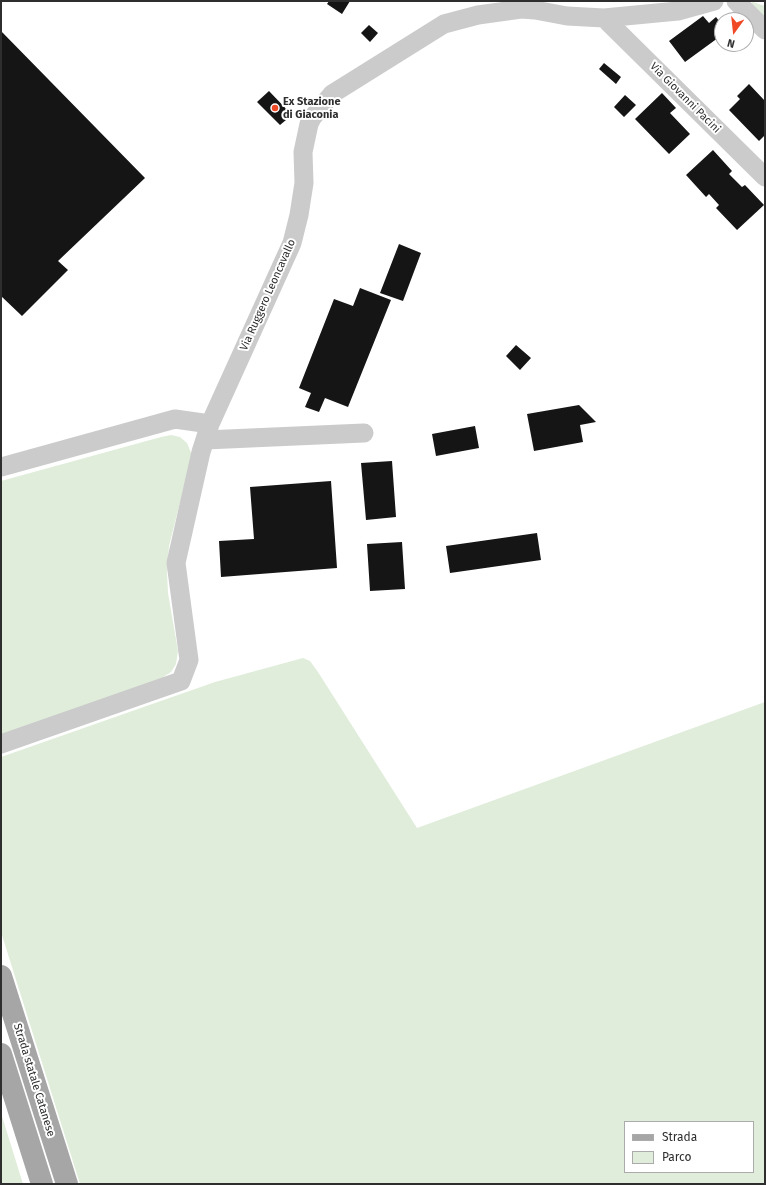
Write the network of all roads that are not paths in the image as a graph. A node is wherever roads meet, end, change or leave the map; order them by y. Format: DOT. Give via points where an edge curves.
graph roads {
  1 [pos="714,1"];
  2 [pos="736,1"];
  3 [pos="533,6"];
  4 [pos="604,18"];
  5 [pos="765,30"];
  6 [pos="765,177"];
  7 [pos="207,432"];
  8 [pos="364,433"];
  9 [pos="1,466"];
  10 [pos="1,744"];
  11 [pos="1,976"];
  12 [pos="1,1054"];
  13 [pos="42,1184"];
  14 [pos="66,1184"];
  1 -- 4 [label="street, Via Ruggero Leoncavallo" via="678,10"];
  2 -- 5 [label="street"];
  3 -- 4 [label="street, Via Ruggero Leoncavallo" via="567,16"];
  3 -- 7 [label="street, Via Ruggero Leoncavallo" via="478,15 444,24 332,94 312,118 303,152 304,183 292,243"];
  4 -- 6 [label="street, Via Giovanni Pacini"];
  7 -- 8 [label="street"];
  7 -- 9 [label="street" via="175,419"];
  7 -- 10 [label="street, Via Ruggero Leoncavallo" via="176,563 189,660 181,681"];
  11 -- 14 [label="main road, Strada statale Catanese"];
  12 -- 13 [label="main road"];
}
